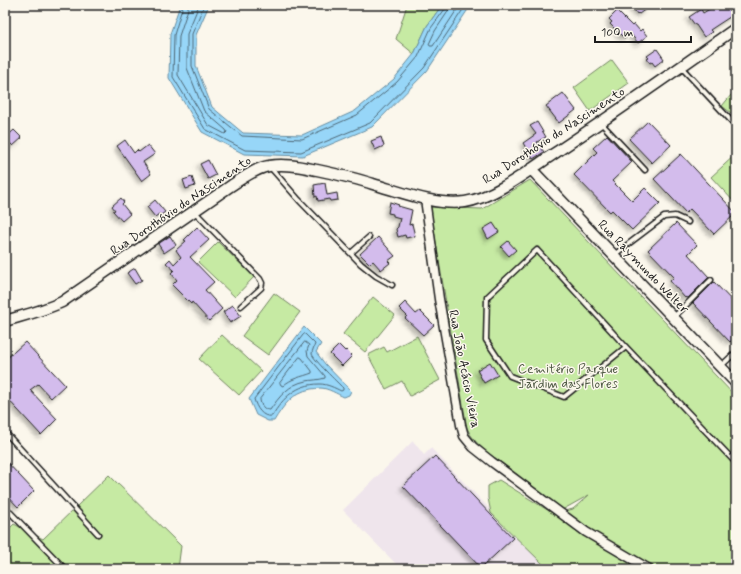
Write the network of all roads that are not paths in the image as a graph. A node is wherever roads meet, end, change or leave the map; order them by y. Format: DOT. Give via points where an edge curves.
graph roads {
  1 [pos="736,28"];
  2 [pos="681,66"];
  3 [pos="601,123"];
  4 [pos="736,126"];
  5 [pos="270,166"];
  6 [pos="532,169"];
  7 [pos="645,170"];
  8 [pos="425,199"];
  9 [pos="194,211"];
  10 [pos="688,222"];
  11 [pos="369,237"];
  12 [pos="351,253"];
  13 [pos="614,255"];
  14 [pos="711,280"];
  15 [pos="392,285"];
  16 [pos="241,306"];
  17 [pos="674,317"];
  18 [pos="5,321"];
  19 [pos="626,347"];
  20 [pos="736,352"];
  21 [pos="721,367"];
  22 [pos="736,383"];
  23 [pos="5,432"];
  24 [pos="736,463"];
  25 [pos="5,507"];
  26 [pos="98,534"];
  27 [pos="65,569"];
  28 [pos="649,569"];
  1 -- 2 [label="street, Rua Dorothóvio do Nascimento"];
  2 -- 3 [label="street, Rua Dorothóvio do Nascimento"];
  2 -- 4 [label="lane"];
  3 -- 6 [label="street, Rua Dorothóvio do Nascimento"];
  3 -- 7 [label="lane"];
  5 -- 8 [label="street, Rua Dorothóvio do Nascimento" via="300,166 355,178"];
  5 -- 9 [label="street, Rua Dorothóvio do Nascimento" via="244,178"];
  5 -- 12 [label="lane"];
  6 -- 8 [label="street, Rua Dorothóvio do Nascimento" via="496,191 472,201 449,203"];
  6 -- 13 [label="street, Rua Raymundo Welter"];
  8 -- 28 [label="street, Rua João Acácio Vieira" via="439,299 464,436 492,462 586,532"];
  9 -- 16 [label="lane" via="262,283 261,288"];
  9 -- 18 [label="street, Rua Dorothóvio do Nascimento" via="62,302"];
  10 -- 13 [label="lane" via="675,216 664,217"];
  11 -- 12 [label="lane"];
  12 -- 15 [label="lane" via="376,276"];
  13 -- 17 [label="street, Rua Raymundo Welter"];
  14 -- 17 [label="lane"];
  17 -- 21 [label="street, Rua Raymundo Welter"];
  19 -- 19 [label="lane" via="564,397 510,376 486,340 487,297 537,250"];
  19 -- 24 [label="lane"];
  20 -- 21 [label="lane"];
  21 -- 22 [label="street, Rua Raymundo Welter"];
  23 -- 26 [label="lane"];
  25 -- 27 [label="lane"];
}
